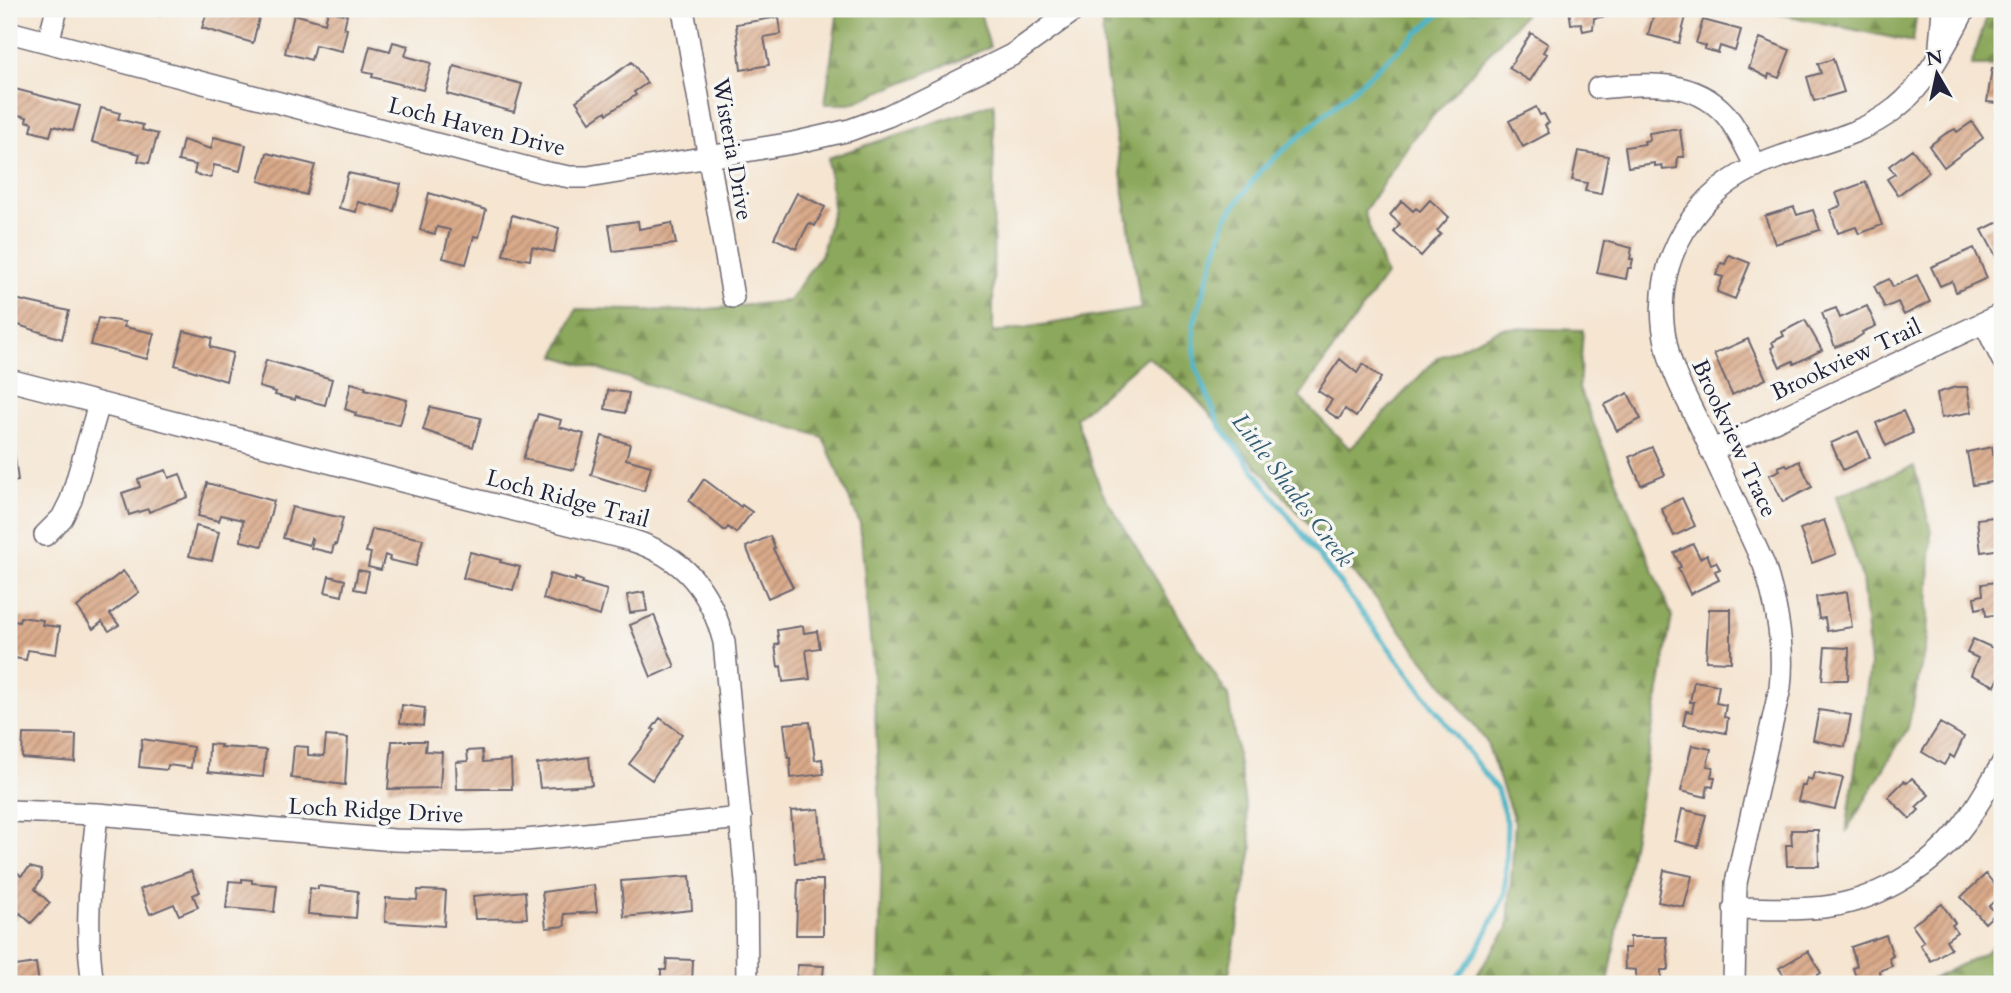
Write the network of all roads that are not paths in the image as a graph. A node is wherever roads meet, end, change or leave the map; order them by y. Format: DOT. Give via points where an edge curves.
graph roads {
  1 [pos="57,9"];
  2 [pos="683,9"];
  3 [pos="1076,9"];
  4 [pos="1942,9"];
  5 [pos="1965,9"];
  6 [pos="9,32"];
  7 [pos="48,42"];
  8 [pos="1939,52"];
  9 [pos="1598,88"];
  10 [pos="707,157"];
  11 [pos="1756,167"];
  12 [pos="733,297"];
  13 [pos="1994,319"];
  14 [pos="2002,359"];
  15 [pos="9,380"];
  16 [pos="99,404"];
  17 [pos="1712,451"];
  18 [pos="46,535"];
  19 [pos="2002,764"];
  20 [pos="9,811"];
  21 [pos="97,814"];
  22 [pos="741,818"];
  23 [pos="1734,908"];
  24 [pos="93,984"];
  25 [pos="747,984"];
  26 [pos="1734,984"];
  1 -- 7 [label="street"];
  2 -- 10 [label="street, Wisteria Drive"];
  3 -- 10 [label="street, Loch Haven Drive" via="1012,55 888,116 850,130"];
  4 -- 8 [label="street, Brookview Trace"];
  5 -- 8 [label="street, Brookview Trace"];
  6 -- 7 [label="street, Loch Haven Drive"];
  7 -- 10 [label="street, Loch Haven Drive" via="570,177"];
  8 -- 11 [label="street, Brookview Trace" via="1912,94 1877,122"];
  9 -- 11 [label="street" via="1661,84 1709,99 1726,115"];
  10 -- 12 [label="street, Wisteria Drive"];
  11 -- 17 [label="street, Brookview Trace" via="1730,181 1695,214 1667,265 1661,304 1667,349"];
  13 -- 14 [label="street"];
  13 -- 17 [label="street, Brookview Trail"];
  15 -- 16 [label="street, Loch Ridge Trail"];
  16 -- 18 [label="street" via="71,500"];
  16 -- 22 [label="street, Loch Ridge Trail" via="631,540 667,556 696,581 718,620"];
  17 -- 23 [label="street, Brookview Trace" via="1764,565 1782,653 1780,688"];
  19 -- 23 [label="street" via="1950,841 1931,859 1883,889 1832,906"];
  20 -- 21 [label="street, Loch Ridge Drive"];
  21 -- 22 [label="street, Loch Ridge Drive" via="464,842"];
  21 -- 24 [label="street" via="88,898"];
  22 -- 25 [label="street, Loch Ridge Trail"];
  23 -- 26 [label="street, Brookview Trace"];
}
